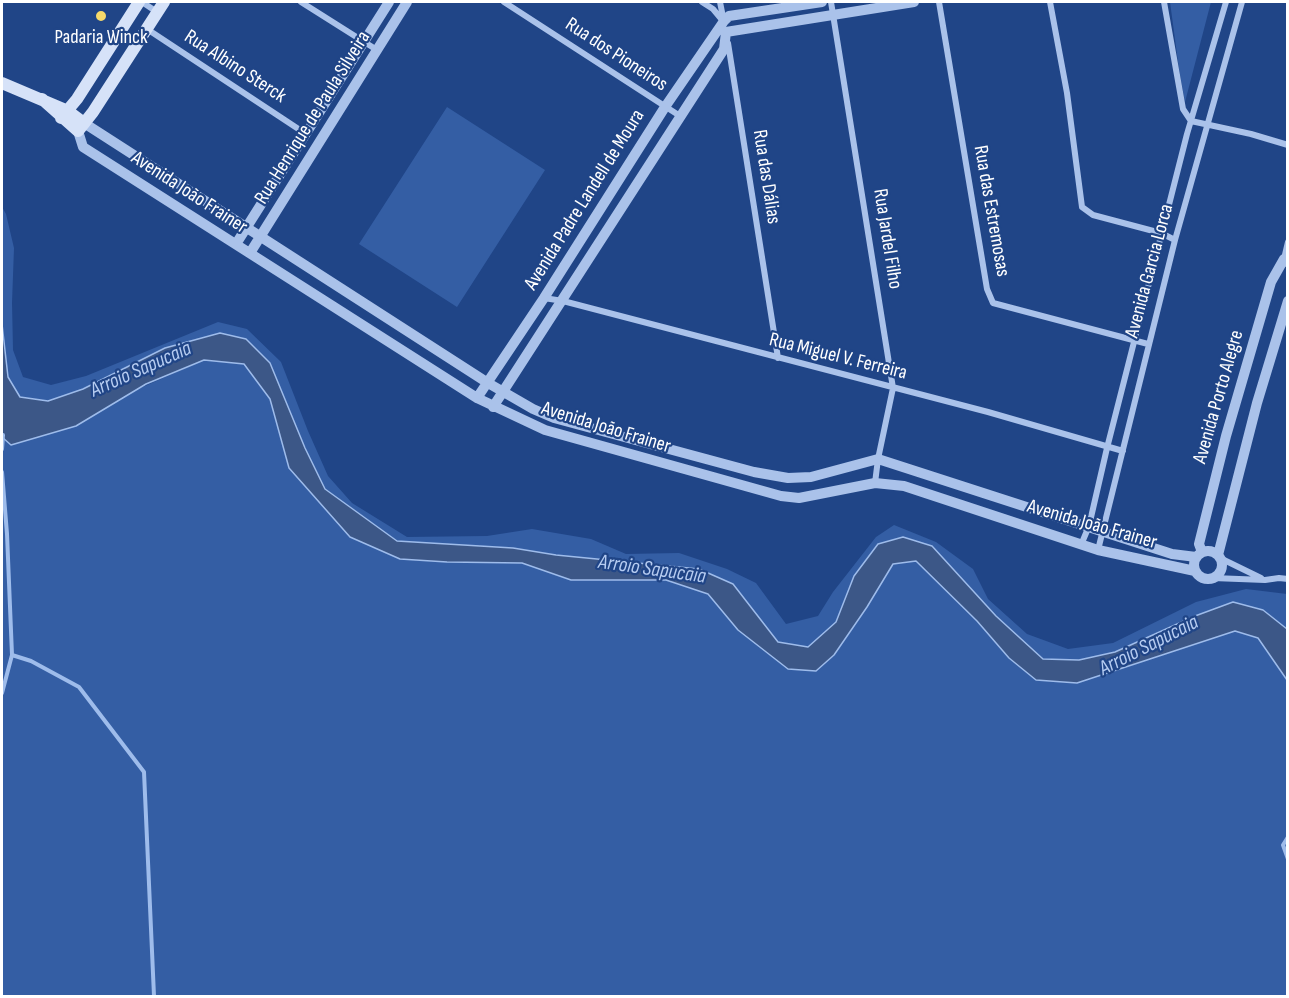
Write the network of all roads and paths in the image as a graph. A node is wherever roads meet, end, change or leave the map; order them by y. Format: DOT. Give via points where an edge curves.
graph roads {
  1 [pos="140,2"];
  2 [pos="302,2"];
  3 [pos="407,2"];
  4 [pos="504,2"];
  5 [pos="702,2"];
  6 [pos="720,2"];
  7 [pos="822,2"];
  8 [pos="831,2"];
  9 [pos="914,2"];
  10 [pos="939,2"];
  11 [pos="1050,2"];
  12 [pos="1164,2"];
  13 [pos="1226,2"];
  14 [pos="1242,2"];
  15 [pos="387,4"];
  16 [pos="161,7"];
  17 [pos="398,16"];
  18 [pos="832,16"];
  19 [pos="725,27"];
  20 [pos="146,28"];
  21 [pos="365,42"];
  22 [pos="377,50"];
  23 [pos="2,83"];
  24 [pos="665,107"];
  25 [pos="64,114"];
  26 [pos="680,116"];
  27 [pos="1191,121"];
  28 [pos="1207,123"];
  29 [pos="81,127"];
  30 [pos="306,134"];
  31 [pos="1287,145"];
  32 [pos="248,227"];
  33 [pos="1161,233"];
  34 [pos="262,235"];
  35 [pos="1175,240"];
  36 [pos="1287,242"];
  37 [pos="236,244"];
  38 [pos="250,253"];
  39 [pos="1286,261"];
  40 [pos="544,298"];
  41 [pos="563,301"];
  42 [pos="1287,301"];
  43 [pos="1134,340"];
  44 [pos="1148,344"];
  45 [pos="778,358"];
  46 [pos="488,383"];
  47 [pos="893,388"];
  48 [pos="503,391"];
  49 [pos="477,398"];
  50 [pos="493,407"];
  51 [pos="1107,448"];
  52 [pos="1123,451"];
  53 [pos="878,459"];
  54 [pos="875,483"];
  55 [pos="1089,526"];
  56 [pos="1103,532"];
  57 [pos="1081,545"];
  58 [pos="1098,550"];
  59 [pos="1199,554"];
  60 [pos="1220,557"];
  61 [pos="1196,571"];
  62 [pos="1213,578"];
  63 [pos="1287,579"];
  64 [pos="1265,580"];
  1 -- 16 [label="street"];
  1 -- 25 [label="main road"];
  2 -- 21 [label="street"];
  3 -- 17 [label="street, Rua Henrique de Paula Silveira"];
  4 -- 24 [label="street, Rua dos Pioneiros"];
  5 -- 19 [label="street" via="713,9"];
  6 -- 19 [label="street, Rua das Dálias"];
  7 -- 19 [label="street" via="729,16"];
  8 -- 18 [label="street, Rua Jardel Filho"];
  9 -- 18 [label="street"];
  10 -- 43 [label="street, Rua das Estremosas" via="987,289 993,303"];
  11 -- 33 [label="street" via="1082,207 1093,215"];
  12 -- 27 [label="street" via="1183,109"];
  13 -- 27 [label="street, Avenida Garcia Lorca"];
  14 -- 28 [label="street, Avenida Garcia Lorca"];
  15 -- 17 [label="street"];
  15 -- 21 [label="street, Rua Henrique de Paula Silveira"];
  16 -- 20 [label="main road"];
  17 -- 22 [label="street, Rua Henrique de Paula Silveira"];
  18 -- 19 [label="street"];
  18 -- 47 [label="street, Rua Jardel Filho"];
  19 -- 24 [label="street, Avenida Padre Landell de Moura"];
  19 -- 26 [label="street, Avenida Padre Landell de Moura" via="724,49"];
  19 -- 45 [label="street, Rua das Dálias"];
  20 -- 29 [label="main road"];
  20 -- 30 [label="street, Rua Albino Sterck"];
  21 -- 22 [label="street"];
  21 -- 30 [label="street, Rua Henrique de Paula Silveira"];
  22 -- 34 [label="street, Rua Henrique de Paula Silveira"];
  23 -- 25 [label="main road" via="42,99"];
  24 -- 26 [label="street, Rua dos Pioneiros"];
  24 -- 40 [label="street, Avenida Padre Landell de Moura"];
  25 -- 29 [label="main road"];
  26 -- 41 [label="street, Avenida Padre Landell de Moura"];
  27 -- 28 [label="street"];
  27 -- 33 [label="street, Avenida Garcia Lorca"];
  28 -- 31 [label="street"];
  28 -- 35 [label="street, Avenida Garcia Lorca"];
  29 -- 32 [label="street, Avenida João Frainer"];
  29 -- 37 [label="street, Avenida João Frainer" via="84,147"];
  30 -- 32 [label="street, Rua Henrique de Paula Silveira"];
  32 -- 34 [label="street, Avenida João Frainer"];
  32 -- 37 [label="street, Rua Henrique de Paula Silveira"];
  33 -- 35 [label="street"];
  33 -- 43 [label="street, Avenida Garcia Lorca"];
  34 -- 38 [label="street, Rua Henrique de Paula Silveira"];
  34 -- 46 [label="street, Avenida João Frainer"];
  35 -- 44 [label="street, Avenida Garcia Lorca"];
  36 -- 39 [label="street"];
  37 -- 38 [label="street, Avenida João Frainer"];
  38 -- 49 [label="street, Avenida João Frainer"];
  39 -- 59 [label="street, Avenida Porto Alegre" via="1271,282 1226,436"];
  40 -- 41 [label="street, Rua Miguel V. Ferreira"];
  40 -- 46 [label="street, Avenida Padre Landell de Moura"];
  41 -- 45 [label="street, Rua Miguel V. Ferreira"];
  41 -- 48 [label="street, Avenida Padre Landell de Moura"];
  42 -- 60 [label="street, Avenida Porto Alegre" via="1257,403"];
  43 -- 44 [label="street, Rua das Estremosas"];
  43 -- 51 [label="street, Avenida Garcia Lorca"];
  44 -- 52 [label="street, Avenida Garcia Lorca"];
  45 -- 47 [label="street, Rua Miguel V. Ferreira"];
  46 -- 48 [label="street, Avenida João Frainer"];
  46 -- 49 [label="street, Avenida Padre Landell de Moura"];
  47 -- 51 [label="street, Rua Miguel V. Ferreira"];
  47 -- 53 [label="street, Rua Jardel Filho"];
  48 -- 50 [label="street, Avenida Padre Landell de Moura"];
  48 -- 53 [label="street, Avenida João Frainer" via="554,417 754,472 788,478 811,477"];
  49 -- 50 [label="street, Avenida João Frainer"];
  50 -- 54 [label="street, Avenida João Frainer" via="545,430 781,496 799,498"];
  51 -- 52 [label="street, Rua Miguel V. Ferreira"];
  51 -- 55 [label="street, Avenida Garcia Lorca"];
  52 -- 56 [label="street, Avenida Garcia Lorca"];
  53 -- 54 [label="street, Rua Jardel Filho"];
  53 -- 55 [label="street, Avenida João Frainer"];
  54 -- 57 [label="street, Avenida João Frainer" via="904,486"];
  55 -- 56 [label="street, Avenida João Frainer"];
  55 -- 57 [label="street, Avenida Garcia Lorca"];
  56 -- 58 [label="street, Avenida Garcia Lorca"];
  56 -- 59 [label="street, Avenida João Frainer" via="1172,554"];
  57 -- 58 [label="street, Avenida João Frainer"];
  58 -- 61 [label="street, Avenida João Frainer"];
  59 -- 60 [label="street" via="1211,550"];
  59 -- 61 [label="street" via="1194,562"];
  60 -- 62 [label="street" via="1221,570"];
  60 -- 64 [label="street"];
  61 -- 62 [label="street" via="1204,578"];
  62 -- 64 [label="street"];
  63 -- 64 [label="street"];
}
